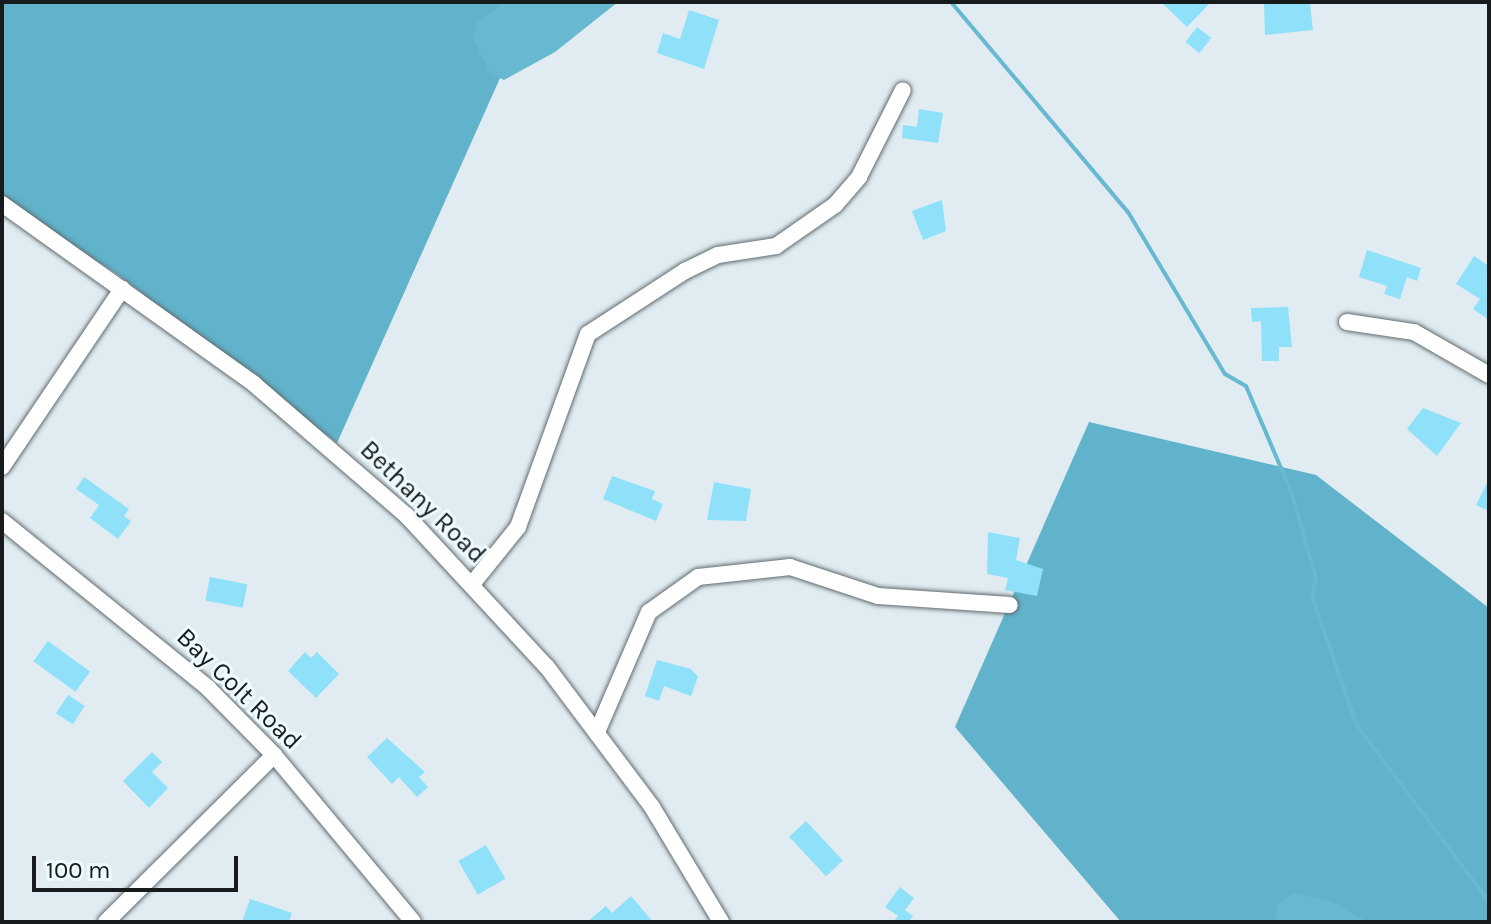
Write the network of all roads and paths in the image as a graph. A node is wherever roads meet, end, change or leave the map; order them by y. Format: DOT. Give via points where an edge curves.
graph roads {
  1 [pos="903,90"];
  2 [pos="2,204"];
  3 [pos="122,289"];
  4 [pos="1347,322"];
  5 [pos="1489,375"];
  6 [pos="2,467"];
  7 [pos="2,521"];
  8 [pos="473,583"];
  9 [pos="1010,605"];
  10 [pos="597,732"];
  11 [pos="274,755"];
  12 [pos="106,922"];
  13 [pos="413,922"];
  14 [pos="721,922"];
  1 -- 8 [label="street" via="859,177 835,205 776,246 718,255 685,271 588,334 518,527"];
  2 -- 3 [label="street, Bethany Road"];
  3 -- 6 [label="street"];
  3 -- 8 [label="street, Bethany Road" via="353,467"];
  4 -- 5 [label="street" via="1414,332"];
  7 -- 11 [label="street, Bay Colt Road" via="136,623"];
  8 -- 10 [label="street, Bethany Road"];
  9 -- 10 [label="street" via="878,596 790,567 698,577 649,612"];
  10 -- 14 [label="street, Bethany Road"];
  11 -- 12 [label="street"];
  11 -- 13 [label="street, Bay Colt Road"];
}
